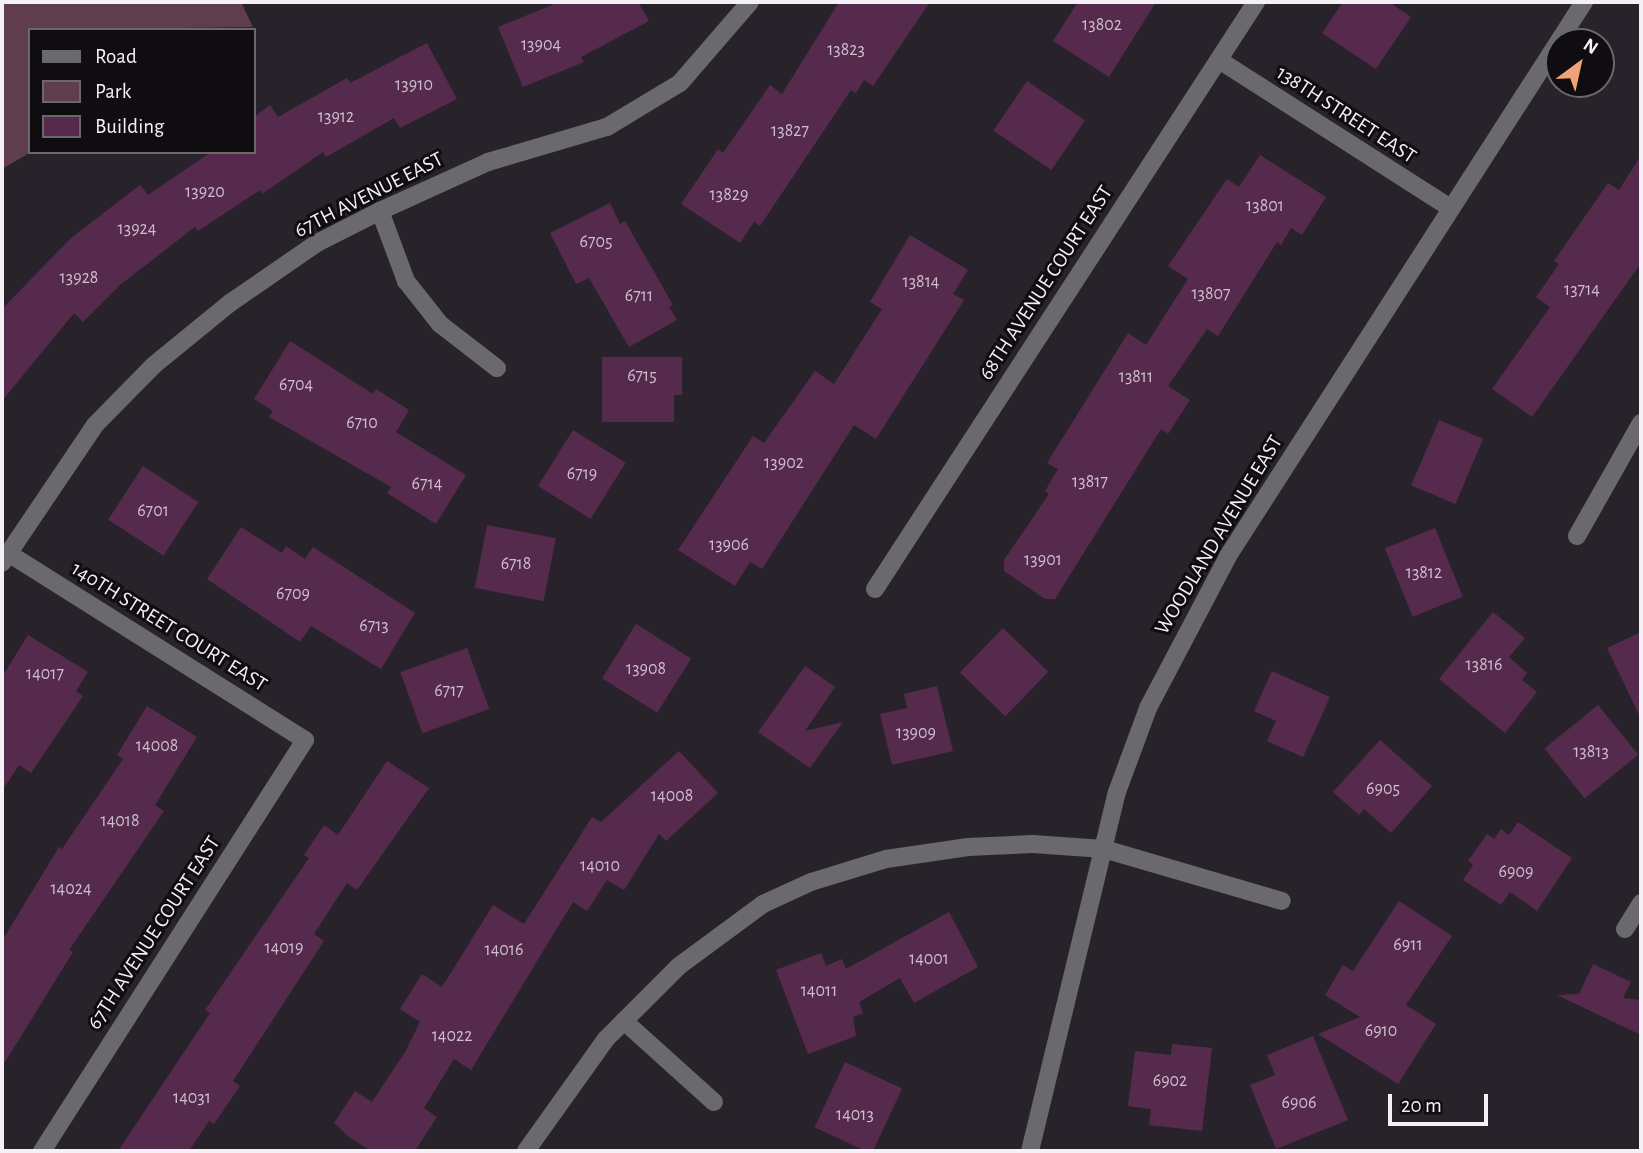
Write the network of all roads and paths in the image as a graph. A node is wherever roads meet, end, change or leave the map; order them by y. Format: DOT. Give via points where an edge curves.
graph roads {
  1 [pos="750,2"];
  2 [pos="1256,2"];
  3 [pos="1584,2"];
  4 [pos="1219,60"];
  5 [pos="1450,208"];
  6 [pos="380,211"];
  7 [pos="497,368"];
  8 [pos="1641,423"];
  9 [pos="1577,536"];
  10 [pos="5,558"];
  11 [pos="875,589"];
  12 [pos="305,740"];
  13 [pos="1104,849"];
  14 [pos="1282,901"];
  15 [pos="1641,903"];
  16 [pos="1625,929"];
  17 [pos="624,1021"];
  18 [pos="714,1102"];
  19 [pos="42,1151"];
  20 [pos="526,1151"];
  21 [pos="1030,1151"];
  1 -- 6 [label="street, 67TH AVENUE EAST" via="680,83 607,127 488,162"];
  2 -- 4 [label="street, 68TH AVENUE COURT EAST"];
  3 -- 5 [label="street, WOODLAND AVENUE EAST"];
  4 -- 5 [label="street, 138TH STREET EAST"];
  4 -- 11 [label="street, 68TH AVENUE COURT EAST"];
  5 -- 13 [label="street, WOODLAND AVENUE EAST" via="1187,629 1144,720 1117,792"];
  6 -- 7 [label="street" via="406,281 440,324"];
  6 -- 10 [label="street, 67TH AVENUE EAST" via="317,243 230,303 155,365 95,425"];
  8 -- 9 [label="street"];
  10 -- 12 [label="street, 140TH STREET COURT EAST"];
  12 -- 19 [label="street, 67TH AVENUE COURT EAST"];
  13 -- 14 [label="street"];
  13 -- 17 [label="street" via="1033,844 968,847 886,859 811,882 763,904 679,966"];
  13 -- 21 [label="street, WOODLAND AVENUE EAST"];
  15 -- 16 [label="street"];
  17 -- 18 [label="street"];
  17 -- 20 [label="street" via="571,1084"];
}
